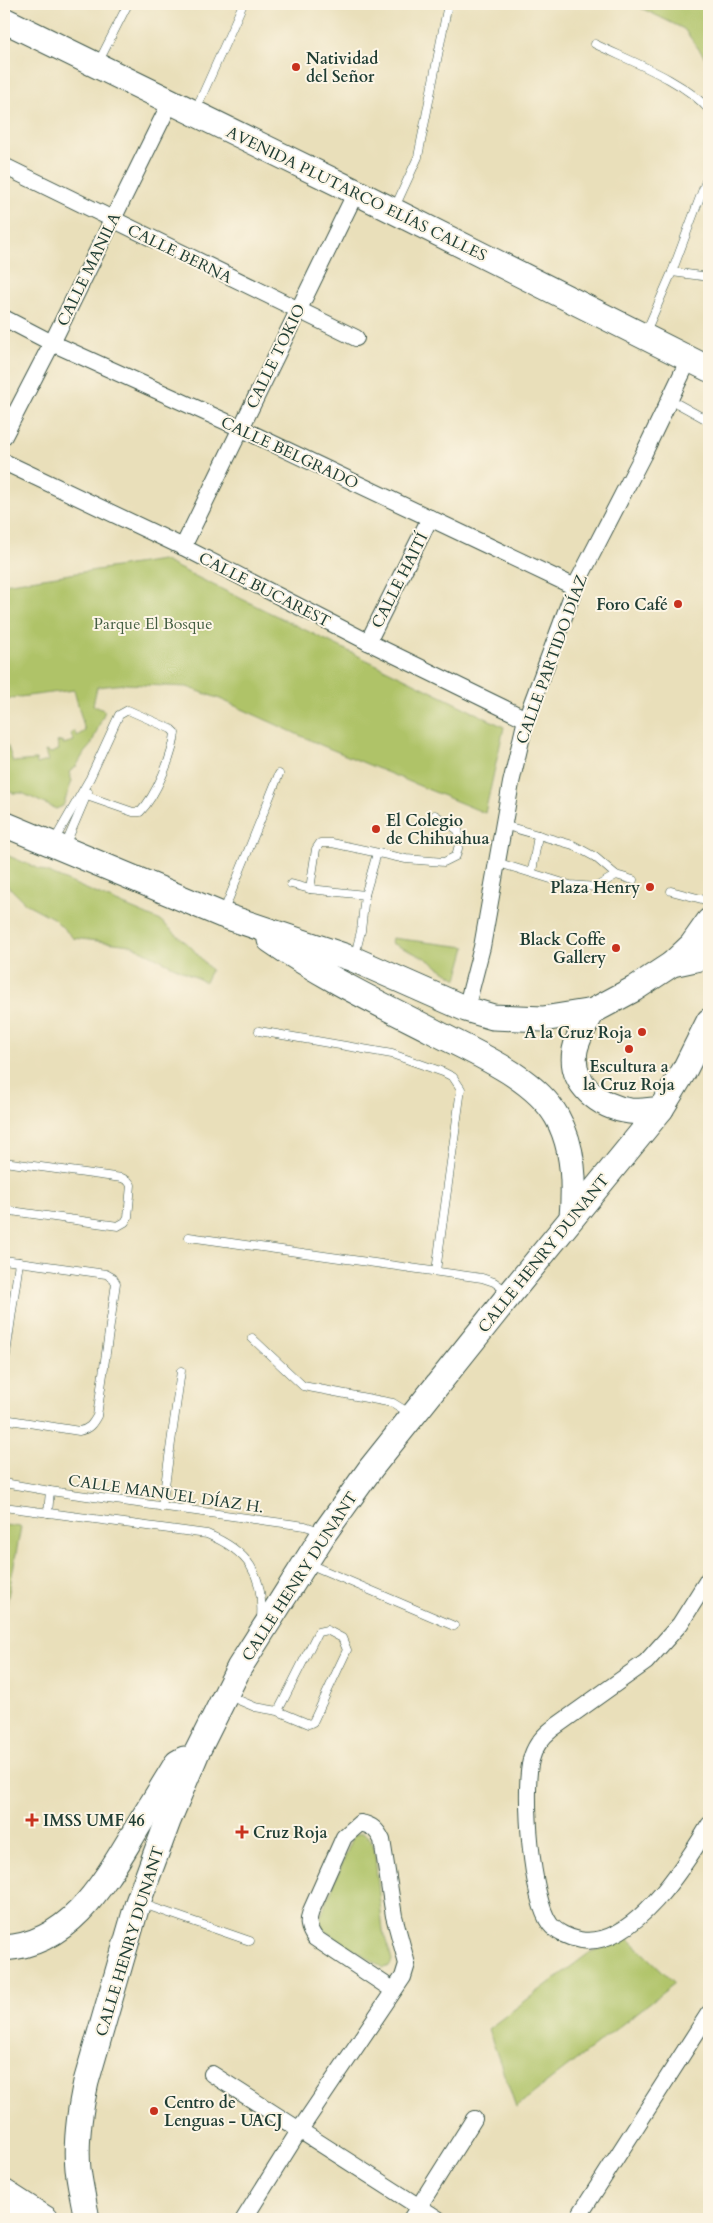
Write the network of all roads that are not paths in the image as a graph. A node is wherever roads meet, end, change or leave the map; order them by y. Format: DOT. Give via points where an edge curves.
graph roads {
  1 [pos="128,4"];
  2 [pos="243,4"];
  3 [pos="448,4"];
  4 [pos="4,20"];
  5 [pos="595,44"];
  6 [pos="97,65"];
  7 [pos="171,101"];
  8 [pos="709,110"];
  9 [pos="194,113"];
  10 [pos="4,166"];
  11 [pos="709,173"];
  12 [pos="356,192"];
  13 [pos="393,211"];
  14 [pos="111,220"];
  15 [pos="672,272"];
  16 [pos="709,277"];
  17 [pos="297,310"];
  18 [pos="4,318"];
  19 [pos="644,336"];
  20 [pos="356,338"];
  21 [pos="52,343"];
  22 [pos="699,364"];
  23 [pos="669,399"];
  24 [pos="709,421"];
  25 [pos="240,428"];
  26 [pos="4,436"];
  27 [pos="4,462"];
  28 [pos="430,518"];
  29 [pos="183,547"];
  30 [pos="575,587"];
  31 [pos="368,642"];
  32 [pos="526,719"];
  33 [pos="279,774"];
  34 [pos="84,795"];
  35 [pos="435,815"];
  36 [pos="4,824"];
  37 [pos="503,824"];
  38 [pos="538,835"];
  39 [pos="58,846"];
  40 [pos="378,853"];
  41 [pos="496,862"];
  42 [pos="532,872"];
  43 [pos="616,875"];
  44 [pos="633,880"];
  45 [pos="291,884"];
  46 [pos="310,889"];
  47 [pos="671,891"];
  48 [pos="365,895"];
  49 [pos="709,900"];
  50 [pos="222,914"];
  51 [pos="709,921"];
  52 [pos="247,924"];
  53 [pos="709,956"];
  54 [pos="353,960"];
  55 [pos="672,964"];
  56 [pos="466,1009"];
  57 [pos="593,1011"];
  58 [pos="709,1021"];
  59 [pos="259,1031"];
  60 [pos="661,1109"];
  61 [pos="4,1162"];
  62 [pos="4,1210"];
  63 [pos="572,1216"];
  64 [pos="189,1237"];
  65 [pos="4,1260"];
  66 [pos="19,1262"];
  67 [pos="436,1271"];
  68 [pos="510,1294"];
  69 [pos="8,1312"];
  70 [pos="252,1338"];
  71 [pos="4,1368"];
  72 [pos="181,1371"];
  73 [pos="412,1414"];
  74 [pos="4,1419"];
  75 [pos="4,1482"];
  76 [pos="50,1491"];
  77 [pos="4,1507"];
  78 [pos="162,1507"];
  79 [pos="48,1513"];
  80 [pos="325,1532"];
  81 [pos="306,1561"];
  82 [pos="709,1578"];
  83 [pos="454,1626"];
  84 [pos="261,1631"];
  85 [pos="225,1694"];
  86 [pos="278,1712"];
  87 [pos="197,1752"];
  88 [pos="709,1825"];
  89 [pos="138,1902"];
  90 [pos="250,1941"];
  91 [pos="4,1948"];
  92 [pos="393,1990"];
  93 [pos="709,2013"];
  94 [pos="212,2074"];
  95 [pos="474,2119"];
  96 [pos="299,2131"];
  97 [pos="4,2192"];
  98 [pos="415,2213"];
  99 [pos="4,2214"];
  100 [pos="583,2217"];
  101 [pos="11,2219"];
  102 [pos="46,2219"];
  103 [pos="87,2219"];
  104 [pos="244,2219"];
  105 [pos="438,2219"];
  1 -- 6 [label="lane"];
  2 -- 9 [label="lane"];
  3 -- 13 [label="lane" via="418,157"];
  4 -- 6 [label="main road, AVENIDA PLUTARCO ELÍAS CALLES"];
  5 -- 8 [label="lane" via="678,85"];
  6 -- 7 [label="main road, AVENIDA PLUTARCO ELÍAS CALLES"];
  7 -- 9 [label="main road, AVENIDA PLUTARCO ELÍAS CALLES"];
  7 -- 14 [label="street, CALLE MANILA"];
  9 -- 12 [label="main road, AVENIDA PLUTARCO ELÍAS CALLES"];
  10 -- 14 [label="street, CALLE BERNA"];
  11 -- 15 [label="lane"];
  12 -- 13 [label="main road, AVENIDA PLUTARCO ELÍAS CALLES"];
  12 -- 17 [label="street, CALLE TOKIO"];
  13 -- 19 [label="main road, AVENIDA PLUTARCO ELÍAS CALLES"];
  14 -- 17 [label="street, CALLE BERNA"];
  14 -- 21 [label="street, CALLE MANILA"];
  15 -- 16 [label="lane"];
  15 -- 19 [label="lane"];
  17 -- 20 [label="street, CALLE BERNA"];
  17 -- 25 [label="street, CALLE TOKIO"];
  18 -- 21 [label="street, CALLE BELGRADO"];
  19 -- 22 [label="main road, AVENIDA PLUTARCO ELÍAS CALLES"];
  21 -- 25 [label="street, CALLE BELGRADO"];
  21 -- 26 [label="street, CALLE MANILA"];
  22 -- 23 [label="street, CALLE PARTIDO DÍAZ"];
  23 -- 24 [label="lane"];
  23 -- 30 [label="street, CALLE PARTIDO DÍAZ"];
  25 -- 28 [label="street, CALLE BELGRADO"];
  25 -- 29 [label="street, CALLE TOKIO"];
  27 -- 29 [label="street, CALLE BUCAREST"];
  28 -- 30 [label="street, CALLE BELGRADO"];
  28 -- 31 [label="street, CALLE HAITÍ"];
  29 -- 31 [label="street, CALLE BUCAREST"];
  30 -- 32 [label="street, CALLE PARTIDO DÍAZ"];
  31 -- 32 [label="street, CALLE BUCAREST"];
  32 -- 37 [label="street, CALLE PARTIDO DÍAZ"];
  33 -- 50 [label="lane"];
  34 -- 34 [label="lane" via="122,711 128,710 176,733 162,774 148,804 140,812"];
  34 -- 39 [label="lane"];
  34 -- 39 [label="lane"];
  35 -- 40 [label="lane" via="458,830 460,841 456,856 444,862"];
  36 -- 39 [label="main road"];
  37 -- 38 [label="lane"];
  37 -- 41 [label="street, CALLE PARTIDO DÍAZ"];
  38 -- 42 [label="lane"];
  38 -- 43 [label="lane" via="595,857"];
  39 -- 50 [label="main road"];
  40 -- 46 [label="lane" via="320,843 316,849"];
  40 -- 48 [label="lane"];
  41 -- 42 [label="lane"];
  41 -- 56 [label="street, CALLE PARTIDO DÍAZ" via="482,947"];
  42 -- 43 [label="lane" via="570,885 596,886"];
  43 -- 44 [label="lane"];
  45 -- 46 [label="lane"];
  46 -- 48 [label="lane"];
  47 -- 49 [label="lane"];
  48 -- 54 [label="lane" via="361,931"];
  50 -- 52 [label="main road"];
  51 -- 55 [label="main road" via="692,945"];
  52 -- 54 [label="main road"];
  52 -- 63 [label="main road" via="303,962 505,1069 542,1097 557,1117 570,1154 575,1186"];
  53 -- 55 [label="main road"];
  54 -- 56 [label="main road"];
  55 -- 57 [label="main road"];
  56 -- 57 [label="main road" via="493,1017 517,1019 543,1019"];
  57 -- 60 [label="main road" via="575,1050 575,1066 581,1083 595,1098 611,1106 632,1111"];
  58 -- 60 [label="main road, CALLE HENRY DUNANT"];
  59 -- 67 [label="lane" via="392,1054 453,1077 461,1089"];
  60 -- 63 [label="main road, CALLE HENRY DUNANT"];
  61 -- 62 [label="lane" via="122,1178 131,1185 128,1217 118,1226"];
  63 -- 68 [label="main road, CALLE HENRY DUNANT"];
  64 -- 67 [label="lane"];
  65 -- 66 [label="lane"];
  66 -- 69 [label="lane"];
  66 -- 74 [label="lane" via="106,1274 116,1283 97,1416 92,1425 79,1431"];
  67 -- 68 [label="lane" via="482,1278"];
  68 -- 73 [label="main road, CALLE HENRY DUNANT"];
  69 -- 71 [label="lane"];
  70 -- 73 [label="lane" via="303,1386 394,1403"];
  72 -- 78 [label="lane"];
  73 -- 80 [label="main road, CALLE HENRY DUNANT"];
  75 -- 76 [label="lane, CALLE MANUEL DÍAZ H."];
  76 -- 78 [label="lane, CALLE MANUEL DÍAZ H."];
  76 -- 79 [label="lane"];
  77 -- 79 [label="lane"];
  78 -- 80 [label="lane, CALLE MANUEL DÍAZ H." via="305,1526"];
  79 -- 84 [label="lane" via="207,1534 227,1542 243,1554 253,1569 262,1603"];
  80 -- 81 [label="main road, CALLE HENRY DUNANT"];
  81 -- 83 [label="lane"];
  81 -- 84 [label="main road, CALLE HENRY DUNANT"];
  82 -- 88 [label="street" via="680,1624 646,1662 552,1729 536,1746 528,1771 527,1790 535,1883 550,1924 563,1934 589,1941 605,1939 622,1930 639,1917 666,1887"];
  84 -- 85 [label="main road, CALLE HENRY DUNANT"];
  85 -- 86 [label="lane" via="255,1707"];
  85 -- 87 [label="main road, CALLE HENRY DUNANT"];
  86 -- 86 [label="lane" via="318,1632 327,1630 342,1638 347,1650 313,1722 309,1724"];
  87 -- 89 [label="main road, CALLE HENRY DUNANT"];
  87 -- 91 [label="main road" via="177,1763 87,1905 65,1926 41,1940"];
  89 -- 90 [label="lane"];
  89 -- 103 [label="main road, CALLE HENRY DUNANT" via="80,2113 78,2169"];
  92 -- 92 [label="street" via="316,1938 309,1929 311,1910 344,1837 360,1823 369,1824 382,1840 394,1916 406,1964 403,1977"];
  92 -- 96 [label="street"];
  93 -- 100 [label="street"];
  94 -- 96 [label="street"];
  95 -- 98 [label="street"];
  96 -- 98 [label="street"];
  96 -- 104 [label="street"];
  97 -- 102 [label="main road"];
  98 -- 105 [label="street"];
  99 -- 101 [label="main road"];
}
